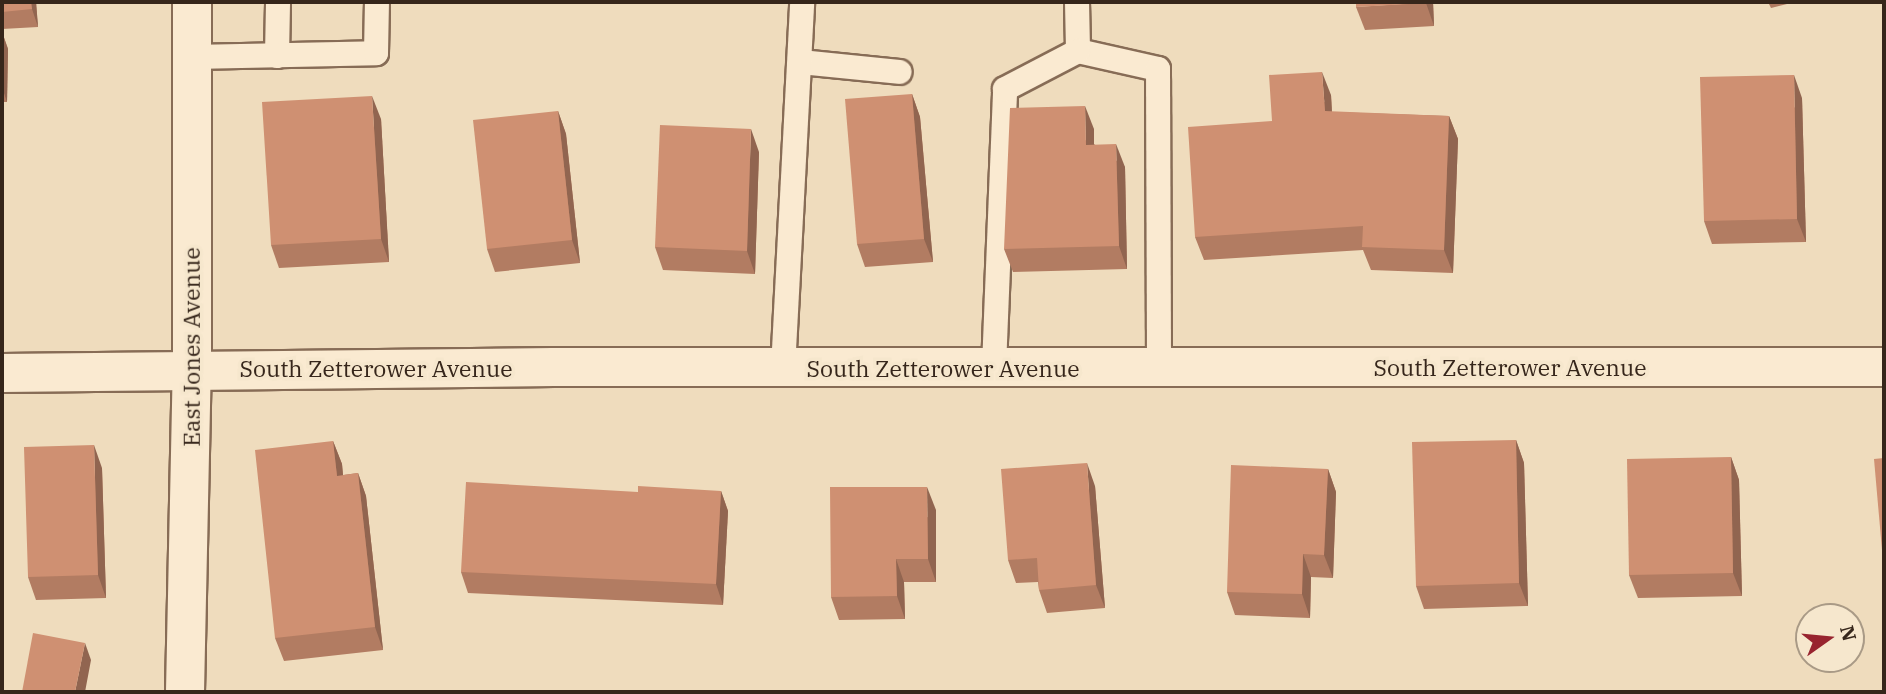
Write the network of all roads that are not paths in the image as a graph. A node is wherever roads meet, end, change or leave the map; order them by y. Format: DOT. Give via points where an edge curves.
graph roads {
  1 [pos="191,2"];
  2 [pos="278,2"];
  3 [pos="377,2"];
  4 [pos="802,2"];
  5 [pos="1077,2"];
  6 [pos="1078,51"];
  7 [pos="277,56"];
  8 [pos="192,57"];
  9 [pos="800,62"];
  10 [pos="900,72"];
  11 [pos="994,367"];
  12 [pos="1884,367"];
  13 [pos="1159,368"];
  14 [pos="783,369"];
  15 [pos="192,370"];
  16 [pos="2,373"];
  17 [pos="185,692"];
  1 -- 8 [label="street, East Jones Avenue"];
  2 -- 7 [label="lane"];
  3 -- 7 [label="lane" via="376,53"];
  4 -- 9 [label="lane"];
  5 -- 6 [label="lane"];
  6 -- 11 [label="lane" via="1005,89"];
  6 -- 13 [label="lane" via="1158,69"];
  7 -- 8 [label="lane"];
  8 -- 15 [label="street, East Jones Avenue"];
  9 -- 10 [label="lane"];
  9 -- 14 [label="lane"];
  11 -- 13 [label="street, South Zetterower Avenue"];
  11 -- 14 [label="street, South Zetterower Avenue"];
  12 -- 13 [label="street, South Zetterower Avenue"];
  14 -- 15 [label="street, South Zetterower Avenue"];
  15 -- 16 [label="street, South Zetterower Avenue"];
  15 -- 17 [label="street, East Jones Avenue"];
}
